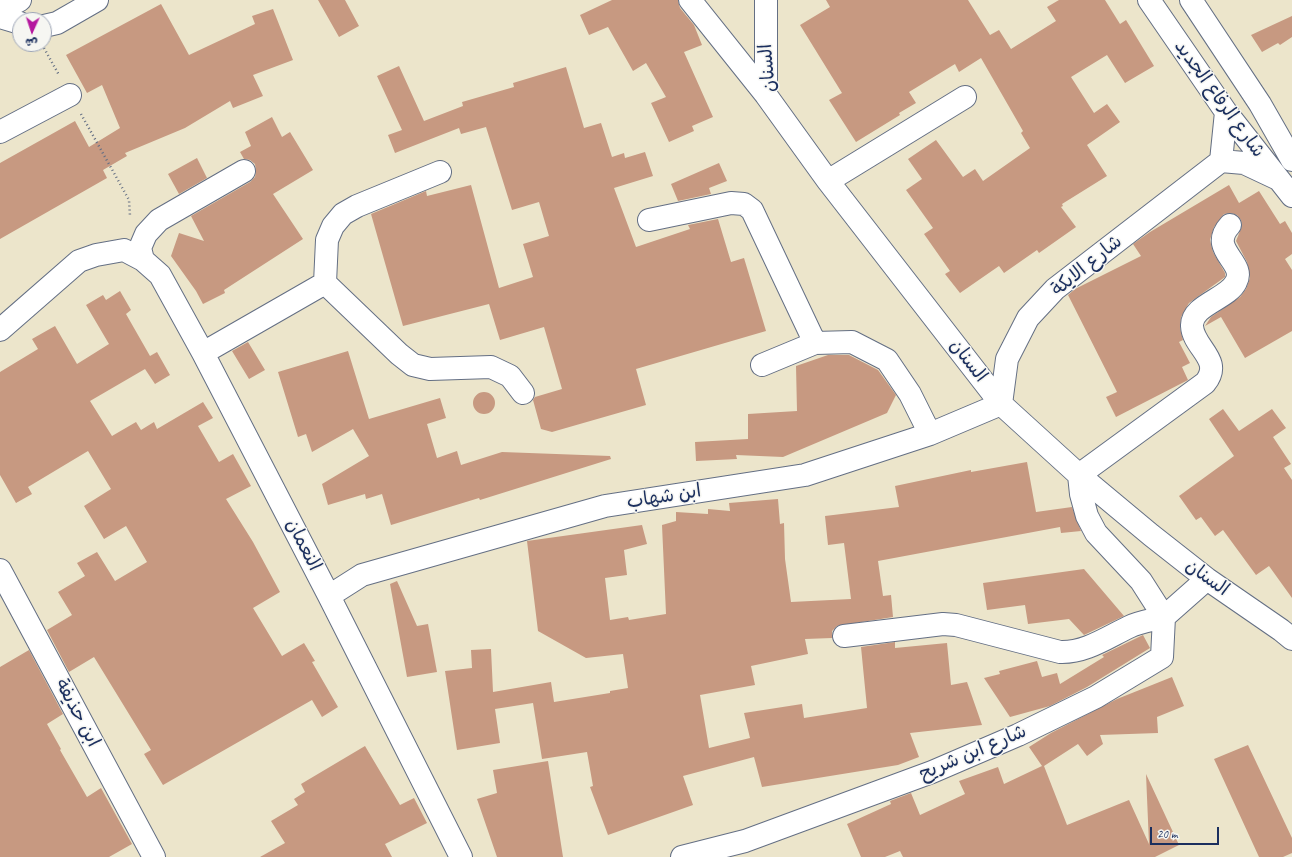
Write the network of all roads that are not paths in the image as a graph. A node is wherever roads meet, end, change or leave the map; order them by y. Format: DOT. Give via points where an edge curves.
graph roads {
  1 [pos="20,0"];
  2 [pos="97,0"];
  3 [pos="690,0"];
  4 [pos="766,0"];
  5 [pos="1149,0"];
  6 [pos="1191,0"];
  7 [pos="0,11"];
  8 [pos="0,17"];
  9 [pos="12,21"];
  10 [pos="52,24"];
  11 [pos="70,95"];
  12 [pos="766,95"];
  13 [pos="965,97"];
  14 [pos="1226,112"];
  15 [pos="0,132"];
  16 [pos="1292,160"];
  17 [pos="1221,161"];
  18 [pos="244,171"];
  19 [pos="440,172"];
  20 [pos="1278,179"];
  21 [pos="828,181"];
  22 [pos="1292,196"];
  23 [pos="649,220"];
  24 [pos="1230,225"];
  25 [pos="133,255"];
  26 [pos="325,283"];
  27 [pos="0,330"];
  28 [pos="815,344"];
  29 [pos="203,353"];
  30 [pos="762,365"];
  31 [pos="523,393"];
  32 [pos="1001,404"];
  33 [pos="930,434"];
  34 [pos="1079,475"];
  35 [pos="0,570"];
  36 [pos="1207,579"];
  37 [pos="329,596"];
  38 [pos="1164,617"];
  39 [pos="1288,631"];
  40 [pos="844,636"];
  41 [pos="154,857"];
  42 [pos="461,857"];
  43 [pos="682,857"];
  1 -- 7 [label="street"];
  2 -- 10 [label="street"];
  3 -- 12 [label="street"];
  4 -- 12 [label="street, السنان"];
  5 -- 14 [label="street, شارع الرفاع الجديد"];
  6 -- 16 [label="street, شارع الرفاع الجديد" via="1260,104"];
  8 -- 9 [label="street"];
  11 -- 15 [label="street"];
  12 -- 21 [label="street, السنان"];
  13 -- 21 [label="street"];
  14 -- 17 [label="street"];
  14 -- 20 [label="street, شارع الرفاع الجديد"];
  17 -- 20 [label="street" via="1244,163"];
  17 -- 32 [label="street, شارع الايكة" via="1055,289 1028,318 1006,358"];
  18 -- 25 [label="street" via="159,220 146,234 140,248"];
  19 -- 26 [label="street" via="343,214 333,226 327,240"];
  20 -- 22 [label="street, شارع الرفاع الجديد"];
  21 -- 32 [label="street, السنان"];
  23 -- 28 [label="street" via="731,203 744,204 752,210"];
  24 -- 34 [label="street" via="1224,231 1222,240 1238,270 1237,282 1193,317 1192,326 1196,339 1211,364 1211,376"];
  25 -- 27 [label="street" via="96,255 79,261"];
  25 -- 29 [label="street, النعمان" via="160,275"];
  26 -- 29 [label="street"];
  26 -- 31 [label="street" via="413,365 430,369 491,367 510,376"];
  28 -- 30 [label="street"];
  28 -- 33 [label="street" via="852,342 887,360 910,394"];
  29 -- 37 [label="street, النعمان"];
  32 -- 33 [label="street, ابن شهاب"];
  32 -- 34 [label="street, السنان"];
  33 -- 37 [label="street, ابن شهاب" via="805,475 605,506 362,575"];
  34 -- 36 [label="street, السنان"];
  34 -- 38 [label="street" via="1085,508 1096,533 1140,580"];
  35 -- 41 [label="street, ابن حذيفة"];
  36 -- 38 [label="street"];
  36 -- 39 [label="street, السنان"];
  37 -- 42 [label="street, النعمان"];
  38 -- 40 [label="street" via="1130,626 1085,649 1073,652 1060,652 956,625 943,624"];
  38 -- 43 [label="street, شارع ابن شريح" via="1162,657 1096,697 1018,735 932,772 745,841"];
}
